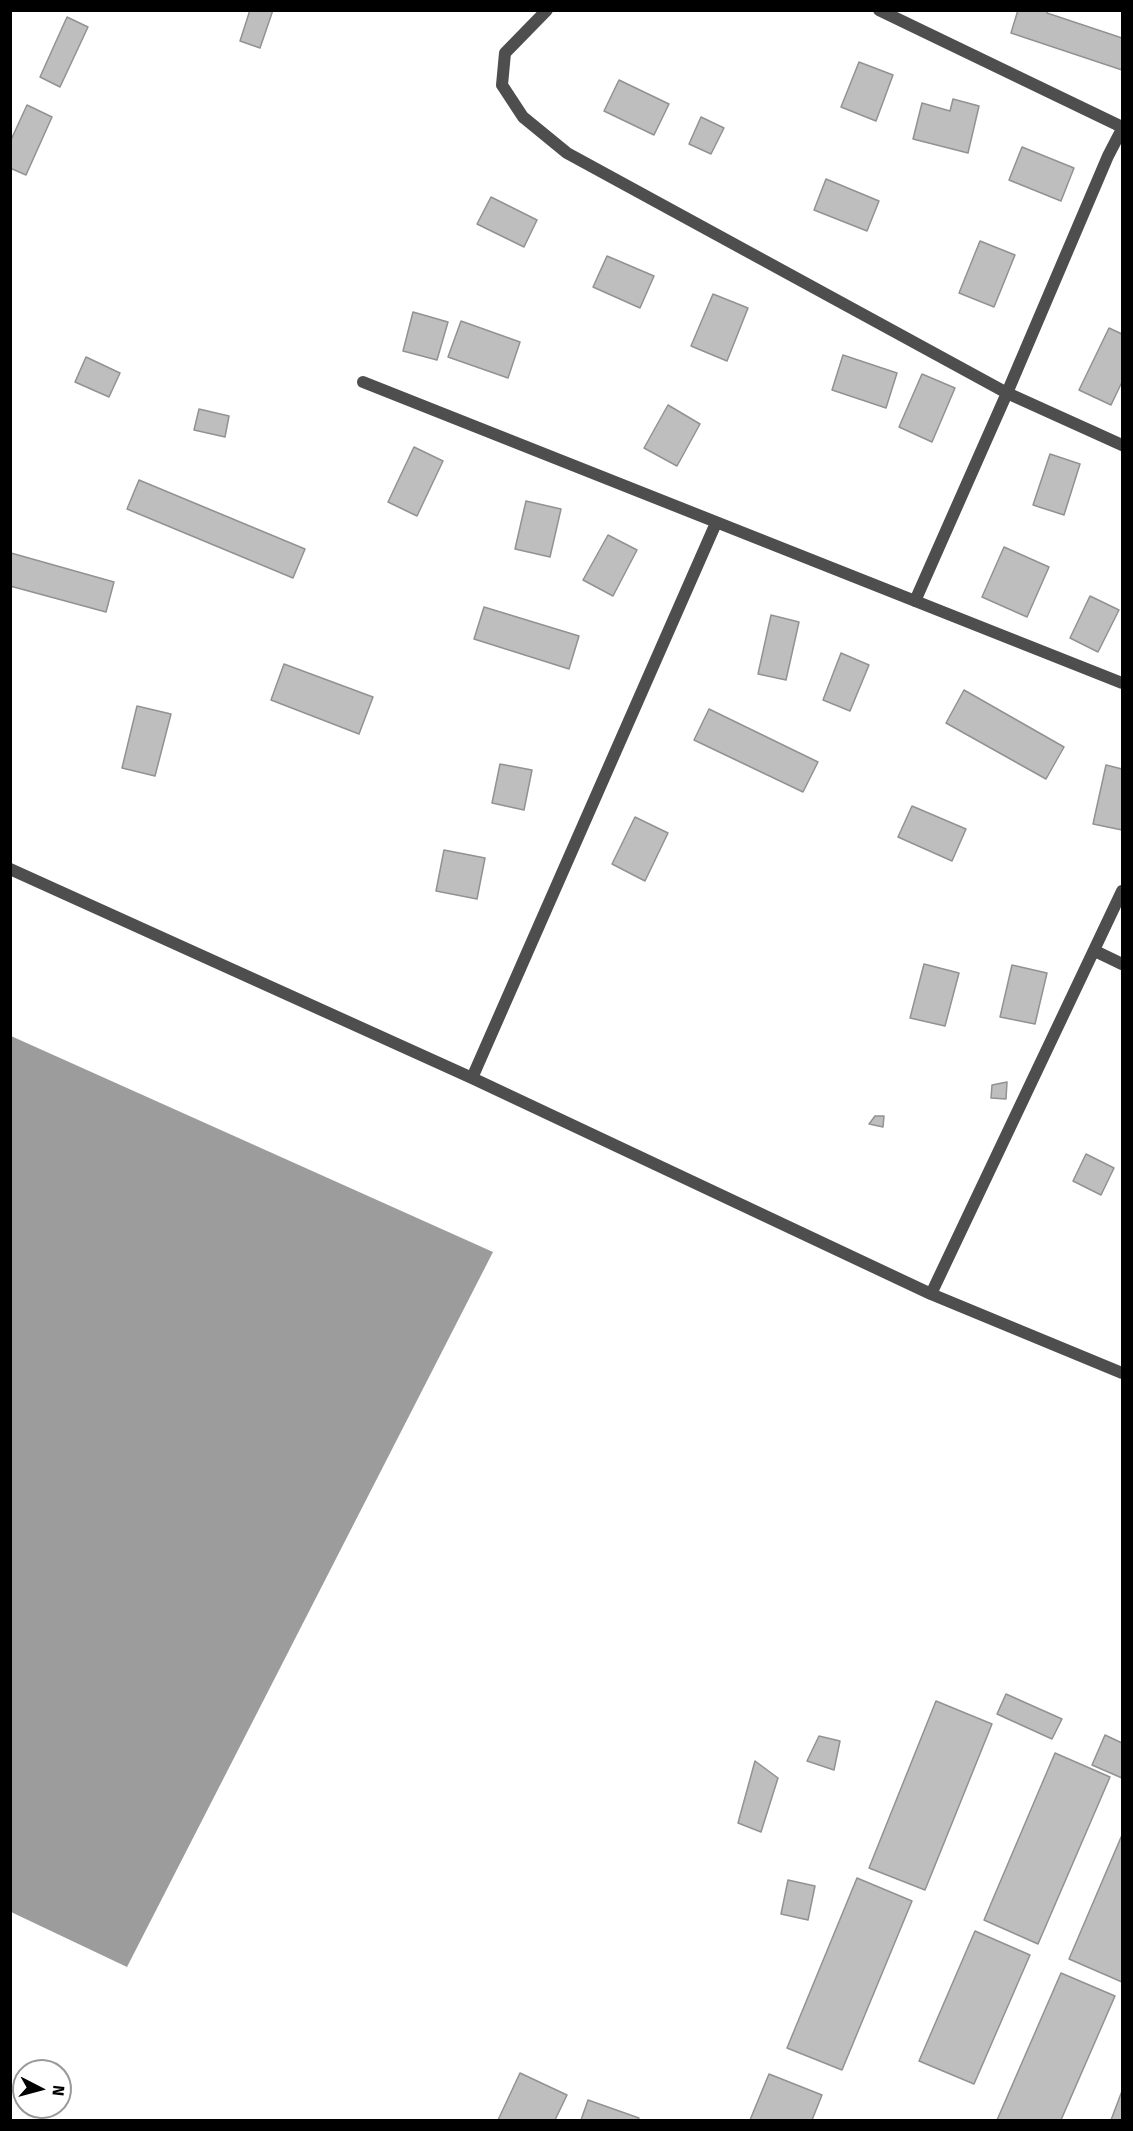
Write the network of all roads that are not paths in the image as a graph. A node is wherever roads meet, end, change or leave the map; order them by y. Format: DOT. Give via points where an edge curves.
graph roads {
  1 [pos="547,10"];
  2 [pos="879,10"];
  3 [pos="1122,128"];
  4 [pos="363,382"];
  5 [pos="1007,393"];
  6 [pos="1122,445"];
  7 [pos="716,523"];
  8 [pos="915,601"];
  9 [pos="1122,683"];
  10 [pos="10,869"];
  11 [pos="1122,891"];
  12 [pos="1095,951"];
  13 [pos="1122,964"];
  14 [pos="472,1078"];
  15 [pos="931,1294"];
  16 [pos="1122,1373"];
  1 -- 5 [label="street" via="506,53 502,85 523,117 567,153"];
  2 -- 3 [label="street"];
  3 -- 5 [label="street"];
  4 -- 7 [label="street"];
  5 -- 6 [label="street"];
  5 -- 8 [label="street"];
  7 -- 8 [label="street"];
  7 -- 14 [label="street"];
  8 -- 9 [label="street"];
  10 -- 14 [label="street"];
  11 -- 12 [label="street"];
  12 -- 13 [label="street"];
  12 -- 15 [label="street"];
  14 -- 15 [label="street"];
  15 -- 16 [label="street"];
}
